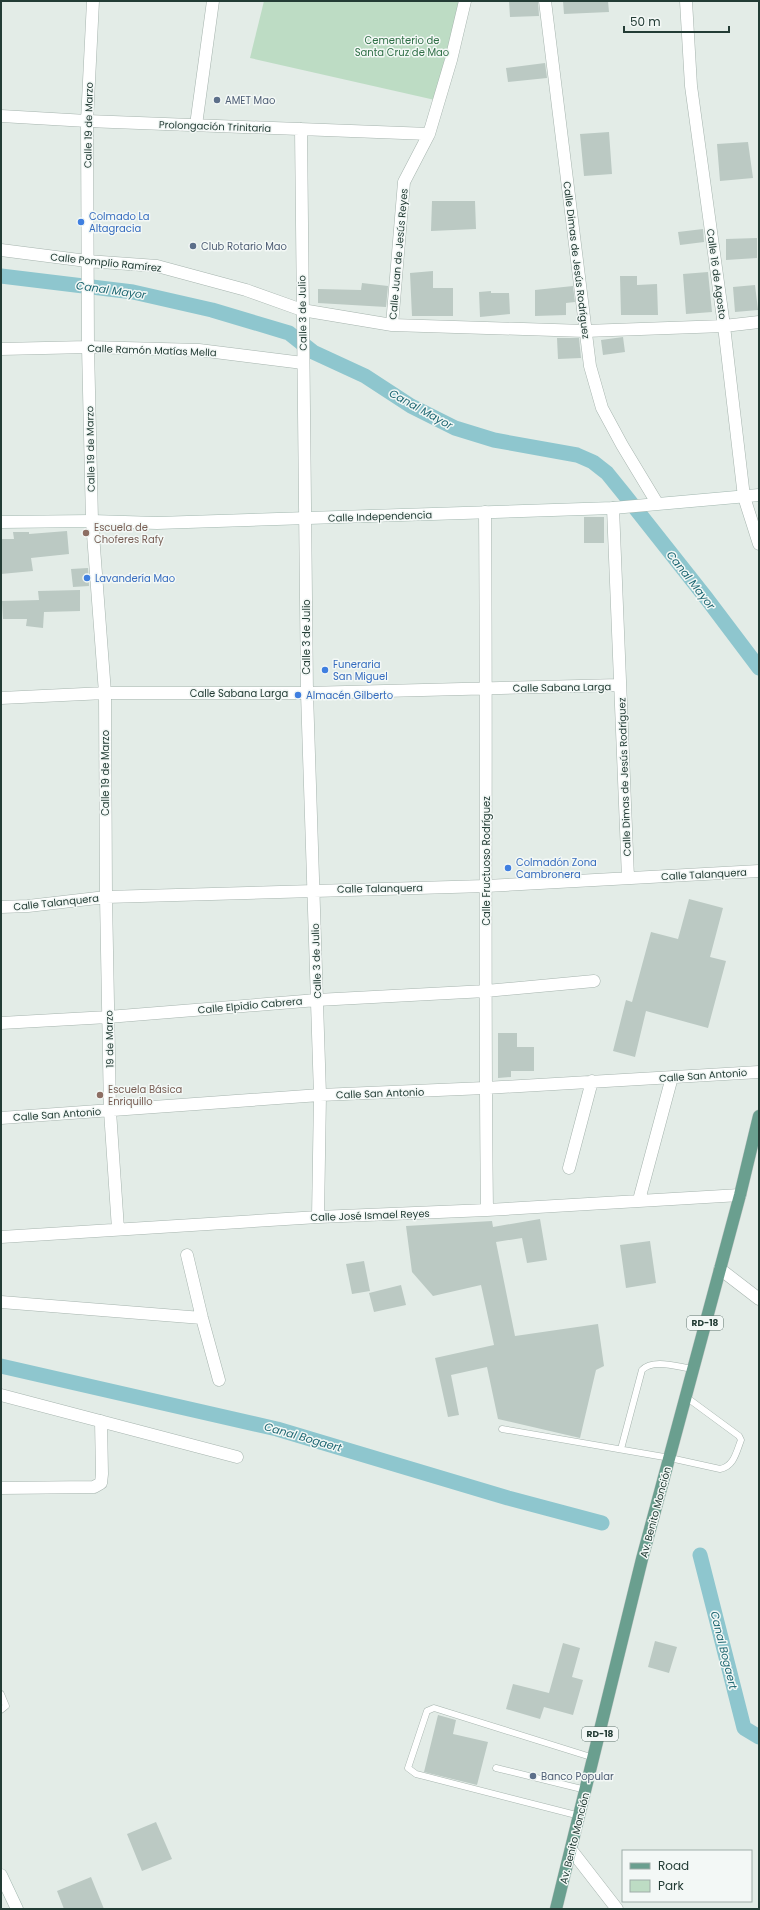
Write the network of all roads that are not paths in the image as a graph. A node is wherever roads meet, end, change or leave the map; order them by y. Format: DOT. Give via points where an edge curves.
graph roads {
  1 [pos="93,1"];
  2 [pos="213,1"];
  3 [pos="465,1"];
  4 [pos="544,1"];
  5 [pos="686,1"];
  6 [pos="1,116"];
  7 [pos="87,121"];
  8 [pos="196,125"];
  9 [pos="301,129"];
  10 [pos="429,134"];
  11 [pos="1,250"];
  12 [pos="88,261"];
  13 [pos="302,310"];
  14 [pos="759,322"];
  15 [pos="392,325"];
  16 [pos="724,326"];
  17 [pos="585,331"];
  18 [pos="88,347"];
  19 [pos="1,349"];
  20 [pos="303,360"];
  21 [pos="759,495"];
  22 [pos="744,496"];
  23 [pos="653,504"];
  24 [pos="615,508"];
  25 [pos="485,512"];
  26 [pos="306,518"];
  27 [pos="92,521"];
  28 [pos="1,522"];
  29 [pos="759,544"];
  30 [pos="620,685"];
  31 [pos="487,689"];
  32 [pos="105,693"];
  33 [pos="306,693"];
  34 [pos="1,698"];
  35 [pos="759,871"];
  36 [pos="628,878"];
  37 [pos="486,886"];
  38 [pos="314,890"];
  39 [pos="106,897"];
  40 [pos="1,907"];
  41 [pos="594,981"];
  42 [pos="486,991"];
  43 [pos="317,1000"];
  44 [pos="108,1017"];
  45 [pos="1,1023"];
  46 [pos="759,1072"];
  47 [pos="672,1077"];
  48 [pos="592,1081"];
  49 [pos="485,1088"];
  50 [pos="320,1095"];
  51 [pos="110,1111"];
  52 [pos="759,1116"];
  53 [pos="1,1118"];
  54 [pos="569,1168"];
  55 [pos="740,1195"];
  56 [pos="639,1200"];
  57 [pos="487,1210"];
  58 [pos="318,1217"];
  59 [pos="118,1229"];
  60 [pos="1,1237"];
  61 [pos="187,1255"];
  62 [pos="720,1269"];
  63 [pos="759,1298"];
  64 [pos="1,1302"];
  65 [pos="202,1318"];
  66 [pos="693,1370"];
  67 [pos="219,1380"];
  68 [pos="1,1395"];
  69 [pos="686,1397"];
  70 [pos="101,1421"];
  71 [pos="502,1429"];
  72 [pos="621,1449"];
  73 [pos="237,1457"];
  74 [pos="670,1458"];
  75 [pos="1,1488"];
  76 [pos="1,1694"];
  77 [pos="1,1710"];
  78 [pos="594,1758"];
  79 [pos="496,1768"];
  80 [pos="586,1790"];
  81 [pos="580,1816"];
  82 [pos="572,1851"];
  83 [pos="1,1875"];
  84 [pos="17,1909"];
  85 [pos="556,1909"];
  86 [pos="617,1909"];
  1 -- 7 [label="street, Calle 19 de Marzo"];
  2 -- 8 [label="street"];
  3 -- 10 [label="street, Calle Juan de Jesús Reyes"];
  4 -- 17 [label="street, Calle Dimas de Jesús Rodríguez"];
  5 -- 16 [label="street, Calle 16 de Agosto" via="691,86"];
  6 -- 7 [label="street, Prolongación Trinitaria"];
  7 -- 8 [label="street, Prolongación Trinitaria"];
  7 -- 12 [label="street, Calle 19 de Marzo"];
  8 -- 9 [label="street, Prolongación Trinitaria"];
  9 -- 10 [label="street, Prolongación Trinitaria"];
  9 -- 13 [label="street, Calle 3 de Julio"];
  10 -- 15 [label="street, Calle Juan de Jesús Reyes" via="404,182"];
  11 -- 12 [label="street, Calle Pomplio Ramírez"];
  12 -- 13 [label="street, Calle Pomplio Ramírez" via="157,266 246,290"];
  12 -- 18 [label="street, Calle 19 de Marzo"];
  13 -- 15 [label="street, Calle Pomplio Ramírez"];
  13 -- 20 [label="street, Calle 3 de Julio"];
  14 -- 16 [label="street, Calle Pomplio Ramírez"];
  15 -- 17 [label="street, Calle Pomplio Ramírez"];
  16 -- 17 [label="street, Calle Pomplio Ramírez"];
  16 -- 22 [label="street, Calle 16 de Agosto"];
  17 -- 23 [label="street, Calle Dimas de Jesús Rodríguez" via="590,366 602,408"];
  18 -- 19 [label="street, Calle Ramón Matías Mella"];
  18 -- 20 [label="street, Calle Ramón Matías Mella" via="199,350"];
  18 -- 27 [label="street, Calle 19 de Marzo"];
  20 -- 26 [label="street, Calle 3 de Julio"];
  21 -- 22 [label="street, Calle Independencia"];
  22 -- 23 [label="street, Calle Independencia"];
  22 -- 29 [label="street, Calle 16 de Agosto"];
  23 -- 24 [label="street, Calle Independencia"];
  24 -- 25 [label="street, Calle Independencia"];
  24 -- 30 [label="street, Calle Dimas de Jesús Rodríguez"];
  25 -- 26 [label="street, Calle Independencia"];
  25 -- 31 [label="street, Calle Fructuoso Rodríguez"];
  26 -- 27 [label="street, Calle Independencia" via="157,523"];
  26 -- 33 [label="street, Calle 3 de Julio"];
  27 -- 28 [label="street, Calle Independencia"];
  27 -- 32 [label="street, Calle 19 de Marzo"];
  30 -- 31 [label="street, Calle Sabana Larga"];
  30 -- 36 [label="street, Calle Dimas de Jesús Rodríguez"];
  31 -- 33 [label="street, Calle Sabana Larga"];
  31 -- 37 [label="street, Calle Fructuoso Rodríguez"];
  32 -- 33 [label="street, Calle Sabana Larga"];
  32 -- 34 [label="street, Calle Sabana Larga"];
  32 -- 39 [label="street, Calle 19 de Marzo"];
  33 -- 38 [label="street, Calle 3 de Julio"];
  35 -- 36 [label="street, Calle Talanquera"];
  36 -- 37 [label="street, Calle Talanquera"];
  37 -- 38 [label="street, Calle Talanquera"];
  37 -- 42 [label="street, Calle Fructuoso Rodríguez"];
  38 -- 39 [label="street, Calle Talanquera"];
  38 -- 43 [label="street, Calle 3 de Julio"];
  39 -- 40 [label="street, Calle Talanquera"];
  39 -- 44 [label="street, 19 de Marzo"];
  41 -- 42 [label="street, Calle Elpidio Cabrera"];
  42 -- 43 [label="street, Calle Elpidio Cabrera"];
  42 -- 49 [label="street, Calle Fructuoso Rodríguez"];
  43 -- 44 [label="street, Calle Elpidio Cabrera"];
  43 -- 50 [label="street, Calle 3 de Julio"];
  44 -- 45 [label="street, Calle Elpidio Cabrera"];
  44 -- 51 [label="street, 19 de Marzo"];
  46 -- 47 [label="street, Calle San Antonio"];
  47 -- 48 [label="street, Calle San Antonio"];
  47 -- 56 [label="street"];
  48 -- 49 [label="street, Calle San Antonio"];
  48 -- 54 [label="street"];
  49 -- 50 [label="street, Calle San Antonio"];
  49 -- 57 [label="street, Calle Fructuoso Rodríguez"];
  50 -- 51 [label="street, Calle San Antonio"];
  50 -- 58 [label="street, Calle 3 de Julio"];
  51 -- 53 [label="street, Calle San Antonio"];
  51 -- 59 [label="street, 19 de Marzo"];
  52 -- 55 [label="main road, Av. Benito Monción / RD-18"];
  55 -- 56 [label="street, Calle José Ismael Reyes"];
  55 -- 62 [label="main road, Av. Benito Monción / RD-18"];
  56 -- 57 [label="street, Calle José Ismael Reyes"];
  57 -- 58 [label="street, Calle José Ismael Reyes"];
  58 -- 59 [label="street, Calle José Ismael Reyes"];
  59 -- 60 [label="street, Calle José Ismael Reyes"];
  61 -- 65 [label="street"];
  62 -- 63 [label="street"];
  62 -- 66 [label="main road, Av. Benito Monción / RD-18"];
  64 -- 65 [label="street"];
  65 -- 67 [label="street"];
  66 -- 69 [label="main road, Av. Benito Monción / RD-18"];
  66 -- 72 [label="lane" via="653,1364 645,1366"];
  68 -- 70 [label="street"];
  69 -- 74 [label="main road, Av. Benito Monción / RD-18"];
  69 -- 74 [label="lane" via="741,1440 731,1465 727,1468 720,1469"];
  70 -- 73 [label="street"];
  70 -- 75 [label="street" via="101,1483 94,1487"];
  71 -- 72 [label="lane"];
  72 -- 74 [label="lane"];
  74 -- 78 [label="main road, Av. Benito Monción / RD-18" via="642,1559"];
  76 -- 77 [label="lane" via="6,1706"];
  78 -- 80 [label="main road, Av. Benito Monción / RD-18"];
  78 -- 81 [label="lane" via="434,1708 427,1711 408,1768 416,1774"];
  79 -- 80 [label="lane"];
  80 -- 81 [label="main road, Av. Benito Monción / RD-18"];
  81 -- 82 [label="main road, Av. Benito Monción / RD-18"];
  82 -- 85 [label="main road, Av. Benito Monción / RD-18"];
  82 -- 86 [label="street"];
  83 -- 84 [label="street"];
}
